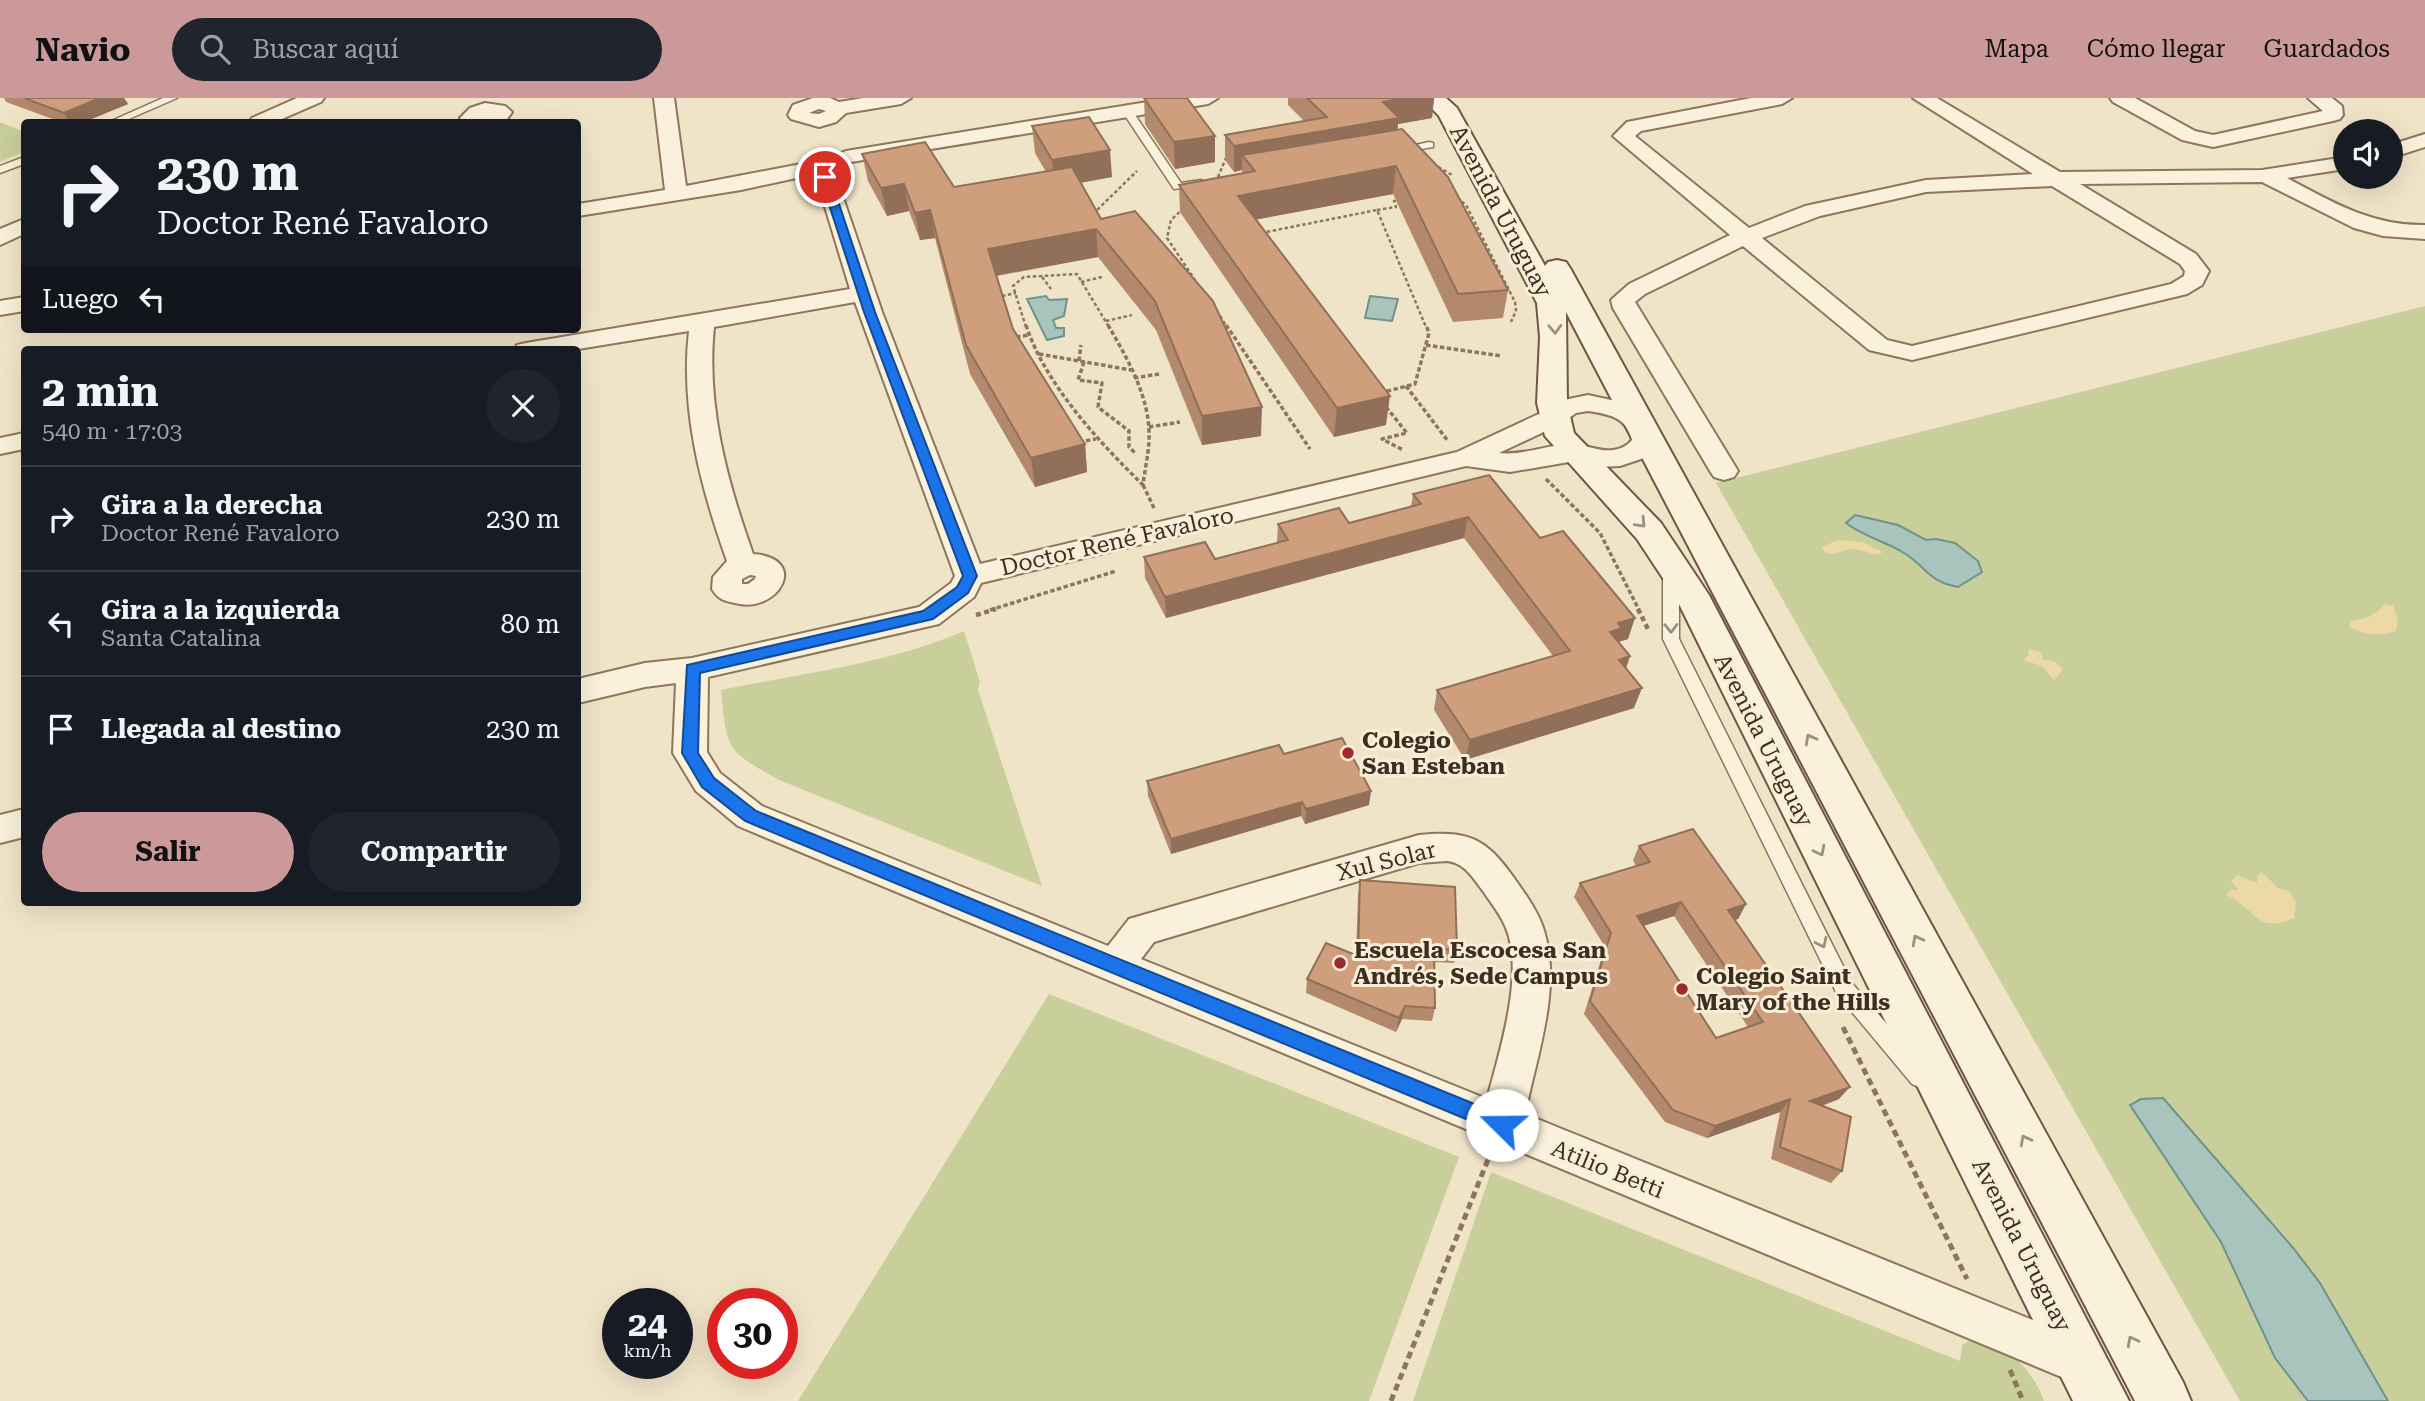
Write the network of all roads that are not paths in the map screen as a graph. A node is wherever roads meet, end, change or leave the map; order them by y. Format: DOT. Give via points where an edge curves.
graph roads {
  1 [pos="172,98"];
  2 [pos="314,98"];
  3 [pos="664,98"];
  4 [pos="901,98"];
  5 [pos="1208,98"];
  6 [pos="1433,98"];
  7 [pos="1459,98"];
  8 [pos="1782,98"];
  9 [pos="1923,98"];
  10 [pos="2120,98"];
  11 [pos="2318,98"];
  12 [pos="1079,99"];
  13 [pos="153,102"];
  14 [pos="837,108"];
  15 [pos="1114,108"];
  16 [pos="102,115"];
  17 [pos="1091,117"];
  18 [pos="110,119"];
  19 [pos="122,119"];
  20 [pos="266,119"];
  21 [pos="472,119"];
  22 [pos="497,119"];
  23 [pos="2277,129"];
  24 [pos="2424,142"];
  25 [pos="1429,145"];
  26 [pos="2403,148"];
  27 [pos="1389,152"];
  28 [pos="2333,157"];
  29 [pos="21,161"];
  30 [pos="2333,165"];
  31 [pos="0,170"];
  32 [pos="827,174"];
  33 [pos="2266,176"];
  34 [pos="1217,181"];
  35 [pos="2060,181"];
  36 [pos="676,195"];
  37 [pos="581,210"];
  38 [pos="21,228"];
  39 [pos="2425,232"];
  40 [pos="1744,237"];
  41 [pos="0,238"];
  42 [pos="867,303"];
  43 [pos="21,304"];
  44 [pos="0,308"];
  45 [pos="702,320"];
  46 [pos="549,346"];
  47 [pos="1552,418"];
  48 [pos="1644,427"];
  49 [pos="1575,453"];
  50 [pos="1464,459"];
  51 [pos="1724,471"];
  52 [pos="743,566"];
  53 [pos="970,576"];
  54 [pos="692,669"];
  55 [pos="581,690"];
  56 [pos="21,824"];
  57 [pos="0,829"];
  58 [pos="1114,965"];
  59 [pos="1502,1125"];
  60 [pos="2083,1363"];
  61 [pos="2102,1401"];
  62 [pos="2164,1401"];
  1 -- 13 [label="lane"];
  2 -- 20 [label="street"];
  3 -- 36 [label="street"];
  4 -- 14 [label="street"];
  5 -- 15 [label="street"];
  6 -- 47 [label="main road, Avenida Uruguay, one-way" via="1450,113 1551,303 1555,321"];
  7 -- 48 [label="main road, Avenida Uruguay" via="1471,109"];
  8 -- 40 [label="street" via="1634,127 1623,135"];
  9 -- 35 [label="street"];
  10 -- 23 [label="street" via="2201,140 2224,141"];
  11 -- 23 [label="street" via="2332,106 2333,115"];
  12 -- 17 [label="street"];
  13 -- 19 [label="lane"];
  15 -- 17 [label="street"];
  15 -- 34 [label="lane" via="1178,187"];
  16 -- 18 [label="lane"];
  17 -- 32 [label="street" via="846,157"];
  21 -- 22 [label="street" via="478,111 492,109 502,112"];
  23 -- 28 [label="street"];
  24 -- 26 [label="street"];
  25 -- 27 [label="lane"];
  29 -- 31 [label="lane"];
  30 -- 33 [label="street"];
  32 -- 36 [label="street" via="709,196"];
  32 -- 42 [label="street"];
  33 -- 35 [label="street"];
  33 -- 39 [label="street" via="2377,229"];
  35 -- 40 [label="street" via="1926,186 1813,211"];
  35 -- 40 [label="street" via="2188,259 2197,271 2194,280 2179,289 1912,353 1878,345"];
  36 -- 37 [label="street"];
  38 -- 41 [label="street"];
  40 -- 51 [label="street" via="1623,300"];
  42 -- 45 [label="street" via="830,318 776,310"];
  42 -- 53 [label="street"];
  43 -- 44 [label="street"];
  45 -- 46 [label="street"];
  45 -- 52 [label="street" via="699,362 711,458"];
  47 -- 48 [label="street" via="1568,407 1611,405 1631,414"];
  47 -- 49 [label="main road, Avenida Uruguay"];
  47 -- 50 [label="street"];
  48 -- 49 [label="street" via="1645,440 1637,452 1598,459"];
  62 -- 48 [label="main road, Avenida Uruguay, one-way"];
  49 -- 50 [label="street" via="1510,463"];
  49 -- 60 [label="main road, Avenida Uruguay, one-way" via="1649,531 1692,595"];
  50 -- 53 [label="street, Doctor René Favaloro"];
  53 -- 54 [label="street, Doctor René Favaloro" via="963,590 928,615"];
  54 -- 55 [label="street, Doctor René Favaloro"];
  54 -- 58 [label="street, Atilio Betti" via="690,753 708,782 750,816"];
  56 -- 57 [label="street"];
  58 -- 59 [label="street, Atilio Betti"];
  58 -- 59 [label="street, Xul Solar" via="1142,930 1419,849 1460,847 1479,856 1515,909 1530,953 1531,981"];
  59 -- 60 [label="street, Atilio Betti"];
  60 -- 61 [label="main road, Avenida Uruguay"];
}
